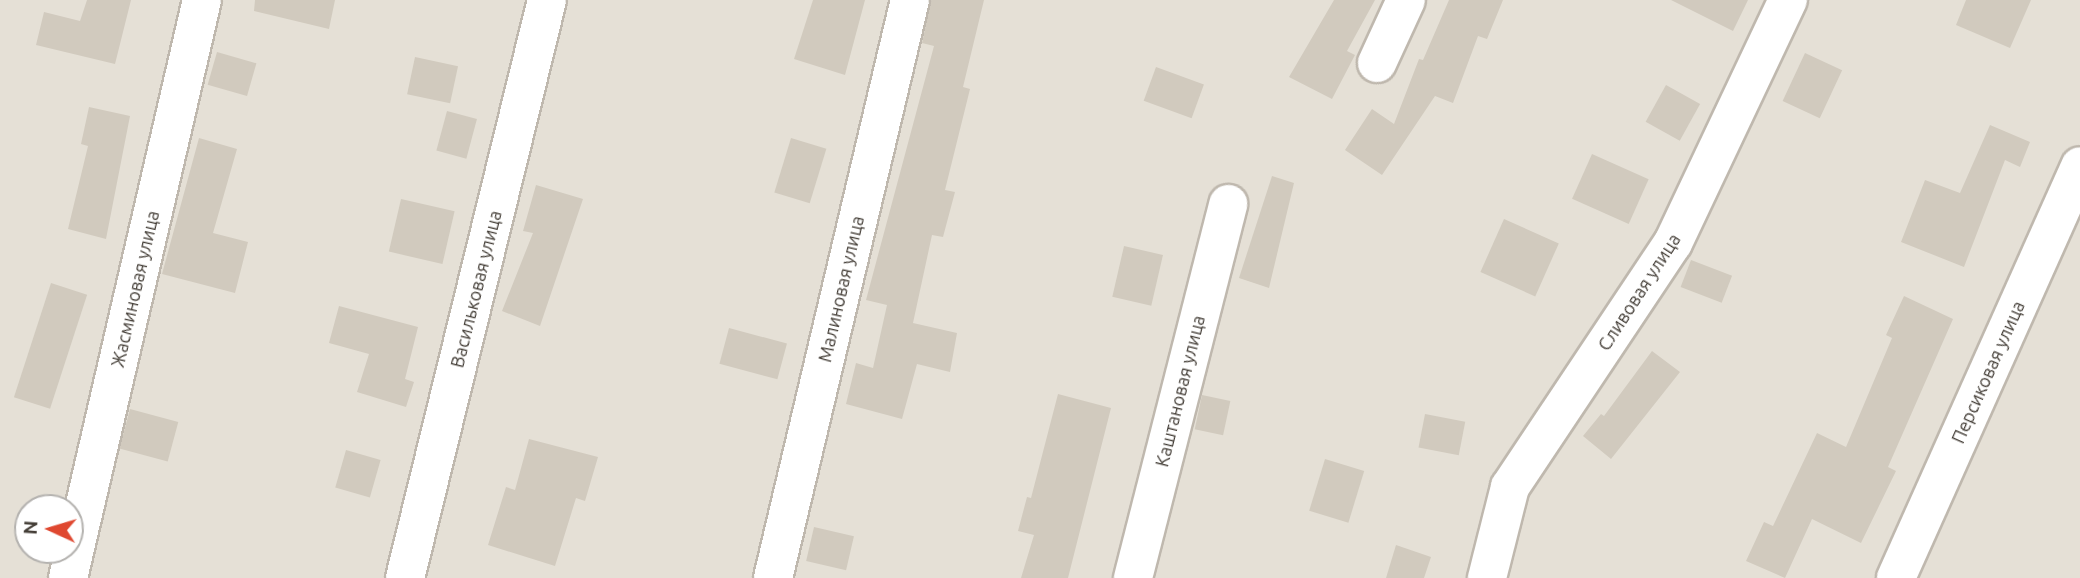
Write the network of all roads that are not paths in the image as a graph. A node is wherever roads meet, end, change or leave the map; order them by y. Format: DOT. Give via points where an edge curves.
graph roads {
  1 [pos="202,0"];
  2 [pos="547,0"];
  3 [pos="910,0"];
  4 [pos="1406,0"];
  5 [pos="1788,0"];
  6 [pos="1377,63"];
  7 [pos="2080,166"];
  8 [pos="1227,204"];
  9 [pos="68,578"];
  10 [pos="405,578"];
  11 [pos="773,578"];
  12 [pos="1133,578"];
  13 [pos="1487,578"];
  14 [pos="1896,578"];
  1 -- 9 [label="street, Жасминовая улица"];
  2 -- 10 [label="street, Васильковая улица"];
  3 -- 11 [label="street, Малиновая улица"];
  4 -- 6 [label="street"];
  5 -- 13 [label="street, Сливовая улица" via="1673,243 1510,487"];
  7 -- 14 [label="street, Персиковая улица"];
  8 -- 12 [label="street, Каштановая улица"];
}
